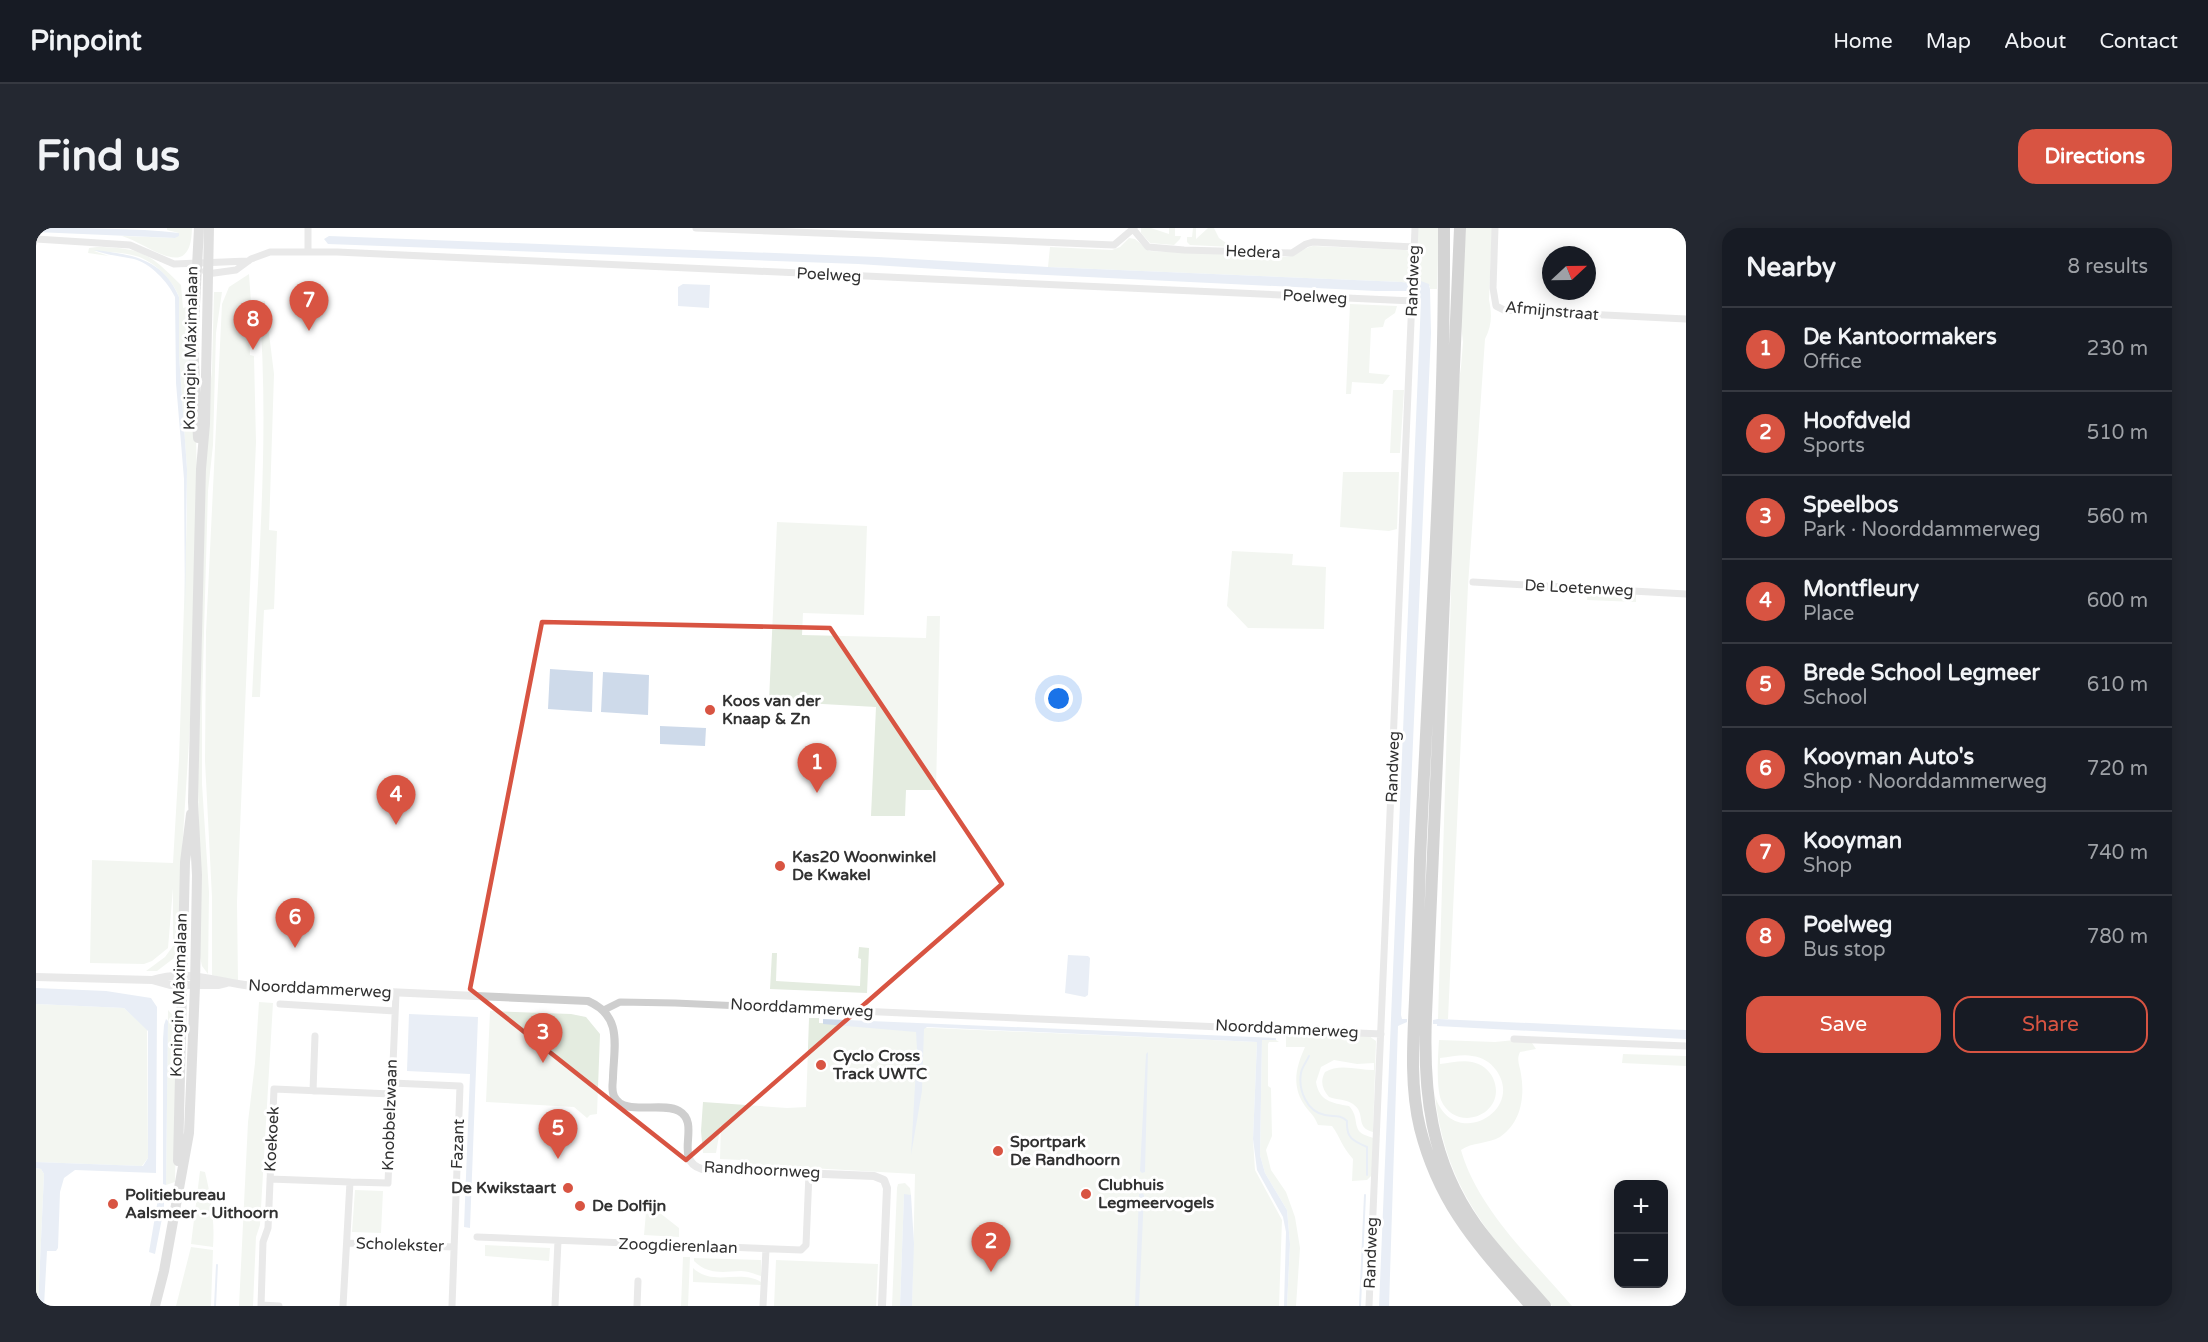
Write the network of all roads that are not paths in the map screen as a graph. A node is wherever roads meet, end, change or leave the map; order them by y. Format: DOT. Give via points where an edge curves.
graph roads {
  1 [pos="199,228"];
  2 [pos="209,228"];
  3 [pos="308,228"];
  4 [pos="696,228"];
  5 [pos="1415,228"];
  6 [pos="1444,228"];
  7 [pos="1460,228"];
  8 [pos="1495,228"];
  9 [pos="1133,229"];
  10 [pos="837,231"];
  11 [pos="866,232"];
  12 [pos="36,239"];
  13 [pos="1414,247"];
  14 [pos="308,252"];
  15 [pos="204,266"];
  16 [pos="1413,299"];
  17 [pos="1686,319"];
  18 [pos="1473,582"];
  19 [pos="1686,594"];
  20 [pos="193,802"];
  21 [pos="36,977"];
  22 [pos="183,981"];
  23 [pos="195,981"];
  24 [pos="396,993"];
  25 [pos="280,1004"];
  26 [pos="604,1010"];
  27 [pos="395,1011"];
  28 [pos="1382,1034"];
  29 [pos="315,1036"];
  30 [pos="1514,1039"];
  31 [pos="1686,1046"];
  32 [pos="392,1083"];
  33 [pos="313,1091"];
  34 [pos="391,1094"];
  35 [pos="809,1173"];
  36 [pos="270,1179"];
  37 [pos="350,1182"];
  38 [pos="178,1188"];
  39 [pos="477,1237"];
  40 [pos="558,1241"];
  41 [pos="347,1243"];
  42 [pos="454,1247"];
  43 [pos="766,1249"];
  44 [pos="638,1281"];
  45 [pos="155,1306"];
  46 [pos="261,1306"];
  47 [pos="279,1306"];
  48 [pos="343,1306"];
  49 [pos="452,1306"];
  50 [pos="555,1306"];
  51 [pos="637,1306"];
  52 [pos="763,1306"];
  53 [pos="882,1306"];
  54 [pos="1369,1306"];
  55 [pos="1531,1306"];
  56 [pos="1545,1306"];
  1 -- 15 [label="main road, Koningin Máximalaan"];
  2 -- 15 [label="main road, Koningin Máximalaan"];
  3 -- 14 [label="street"];
  4 -- 10 [label="street"];
  5 -- 13 [label="street, Randweg"];
  6 -- 55 [label="highway" via="1443,349 1413,1076 1419,1126 1442,1190 1466,1230"];
  7 -- 56 [label="highway" via="1425,1076 1431,1123 1452,1185 1486,1238"];
  8 -- 17 [label="street, Afmijnstraat" via="1493,288 1496,306 1504,310"];
  9 -- 11 [label="street" via="1114,245"];
  9 -- 13 [label="street, Hedera" via="1148,247 1184,250 1292,253 1313,242"];
  10 -- 11 [label="street"];
  12 -- 15 [label="street, Poelweg" via="130,245 174,264"];
  13 -- 16 [label="street, Randweg"];
  14 -- 15 [label="street, Poelweg" via="270,252 248,261"];
  14 -- 16 [label="street, Poelweg"];
  15 -- 20 [label="main road, Koningin Máximalaan" via="194,289 193,343 201,469"];
  16 -- 28 [label="street, Randweg"];
  18 -- 19 [label="street, De Loetenweg"];
  20 -- 22 [label="main road, Koningin Máximalaan" via="185,861"];
  20 -- 23 [label="main road, Koningin Máximalaan" via="197,875"];
  21 -- 22 [label="street, Noorddammerweg" via="152,980 169,975"];
  22 -- 23 [label="street, Noorddammerweg"];
  22 -- 38 [label="main road, Koningin Máximalaan"];
  23 -- 24 [label="street, Noorddammerweg" via="217,979 226,983"];
  23 -- 38 [label="main road, Koningin Máximalaan" via="189,1133"];
  24 -- 26 [label="street, Noorddammerweg" via="588,1001"];
  24 -- 27 [label="street, Knobbelzwaan"];
  25 -- 27 [label="street"];
  26 -- 28 [label="street, Noorddammerweg" via="620,1002 675,1003"];
  26 -- 35 [label="street, Randhoornweg" via="614,1030 612,1087 616,1099 628,1106 682,1113 688,1123 687,1154 693,1164 702,1169"];
  27 -- 32 [label="street, Knobbelzwaan"];
  28 -- 54 [label="street, Randweg"];
  29 -- 33 [label="street"];
  30 -- 31 [label="street"];
  32 -- 34 [label="street, Knobbelzwaan"];
  32 -- 42 [label="street, Fazant" via="460,1086"];
  33 -- 34 [label="street, Koekoek"];
  33 -- 36 [label="street, Koekoek" via="274,1089"];
  34 -- 37 [label="street, Knobbelzwaan" via="388,1183"];
  35 -- 43 [label="street, Zoogdierenlaan" via="806,1245 801,1250"];
  35 -- 53 [label="street, Randhoornweg" via="874,1176 886,1182"];
  36 -- 37 [label="street"];
  36 -- 46 [label="street, Koekoek"];
  37 -- 41 [label="street"];
  38 -- 45 [label="main road, Koningin Máximalaan"];
  39 -- 40 [label="street, Zoogdierenlaan"];
  40 -- 43 [label="street, Zoogdierenlaan"];
  40 -- 50 [label="street"];
  41 -- 42 [label="street, Scholekster"];
  41 -- 48 [label="street"];
  42 -- 49 [label="street, Fazant"];
  43 -- 52 [label="street"];
  44 -- 51 [label="street"];
  46 -- 47 [label="street"];
}
